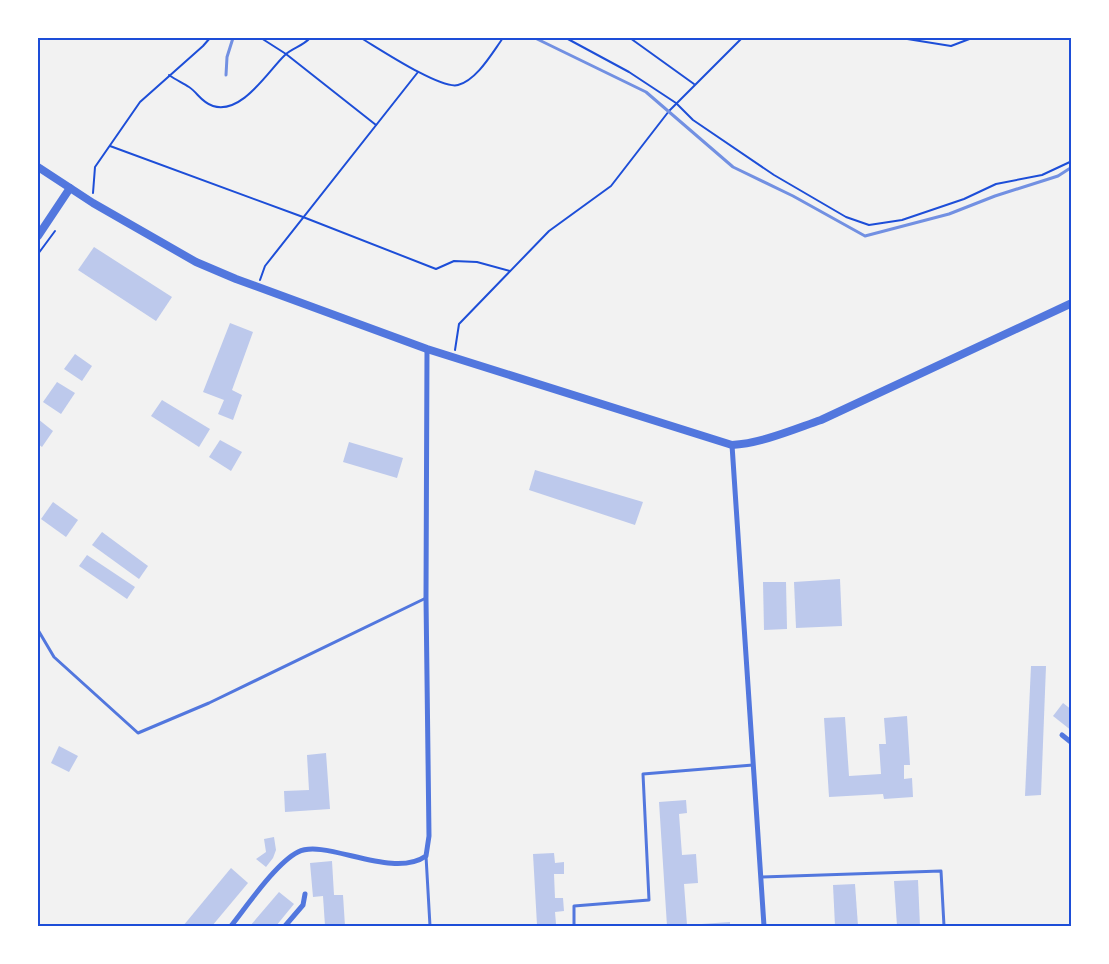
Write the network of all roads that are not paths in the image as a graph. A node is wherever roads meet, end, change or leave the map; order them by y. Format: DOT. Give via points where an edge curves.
graph roads {
  1 [pos="38,166"];
  2 [pos="70,188"];
  3 [pos="38,236"];
  4 [pos="1072,303"];
  5 [pos="426,349"];
  6 [pos="732,445"];
  7 [pos="426,598"];
  8 [pos="38,630"];
  9 [pos="1062,735"];
  10 [pos="1072,743"];
  11 [pos="753,765"];
  12 [pos="426,856"];
  13 [pos="761,877"];
  14 [pos="306,894"];
  15 [pos="231,926"];
  16 [pos="285,926"];
  17 [pos="430,926"];
  18 [pos="574,926"];
  19 [pos="764,926"];
  20 [pos="944,926"];
  1 -- 2 [label="street"];
  2 -- 3 [label="street"];
  2 -- 5 [label="street" via="196,262"];
  4 -- 6 [label="street" via="821,420 779,435"];
  5 -- 6 [label="street"];
  5 -- 7 [label="street"];
  6 -- 11 [label="street"];
  7 -- 8 [label="lane" via="209,703 138,733 54,657"];
  7 -- 12 [label="street" via="429,836"];
  9 -- 10 [label="street"];
  11 -- 13 [label="street"];
  11 -- 18 [label="lane" via="643,774 649,900 574,906"];
  12 -- 15 [label="street" via="418,861 401,863 318,850 300,851 284,861"];
  12 -- 17 [label="lane"];
  13 -- 19 [label="street"];
  13 -- 20 [label="lane" via="942,871"];
  14 -- 16 [label="street" via="303,905"];
}
